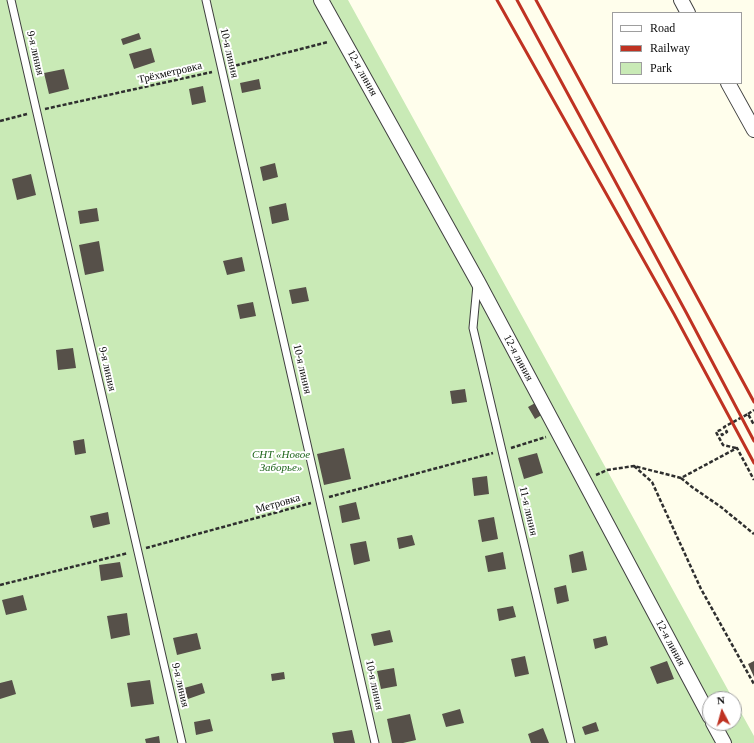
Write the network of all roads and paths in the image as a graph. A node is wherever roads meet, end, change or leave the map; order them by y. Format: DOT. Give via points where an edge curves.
graph roads {
  1 [pos="11,0"];
  2 [pos="206,0"];
  3 [pos="321,0"];
  4 [pos="681,0"];
  5 [pos="687,12"];
  6 [pos="343,38"];
  7 [pos="222,69"];
  8 [pos="729,84"];
  9 [pos="37,111"];
  10 [pos="0,121"];
  11 [pos="754,130"];
  12 [pos="478,282"];
  13 [pos="754,410"];
  14 [pos="748,414"];
  15 [pos="754,425"];
  16 [pos="558,433"];
  17 [pos="737,448"];
  18 [pos="502,450"];
  19 [pos="634,466"];
  20 [pos="681,478"];
  21 [pos="754,480"];
  22 [pos="584,481"];
  23 [pos="321,500"];
  24 [pos="754,534"];
  25 [pos="138,551"];
  26 [pos="0,585"];
  27 [pos="754,684"];
  28 [pos="702,703"];
  29 [pos="717,731"];
  30 [pos="182,743"];
  31 [pos="375,743"];
  32 [pos="572,743"];
  33 [pos="724,743"];
  1 -- 9 [label="lane, 9-я линия"];
  2 -- 7 [label="lane, 10-я линия"];
  3 -- 6 [label="street, 12-я линия"];
  4 -- 5 [label="street"];
  6 -- 7 [label="path, Трёхметровка"];
  6 -- 12 [label="street, 12-я линия"];
  7 -- 9 [label="path, Трёхметровка"];
  7 -- 23 [label="lane, 10-я линия"];
  8 -- 11 [label="street"];
  9 -- 10 [label="path, Трёхметровка"];
  9 -- 25 [label="lane, 9-я линия"];
  12 -- 16 [label="street, 12-я линия"];
  12 -- 18 [label="lane, 11-я линия" via="473,328"];
  13 -- 14 [label="path"];
  14 -- 15 [label="path"];
  14 -- 17 [label="path" via="724,427 727,432 722,435 720,430 716,432 723,445"];
  16 -- 18 [label="path, Метровка"];
  16 -- 22 [label="street, 12-я линия"];
  17 -- 20 [label="path"];
  17 -- 21 [label="path"];
  18 -- 23 [label="path, Метровка"];
  18 -- 32 [label="lane, 11-я линия"];
  19 -- 20 [label="path"];
  19 -- 22 [label="path" via="607,470"];
  19 -- 27 [label="path" via="652,482 701,589"];
  20 -- 24 [label="path"];
  22 -- 28 [label="street, 12-я линия"];
  23 -- 25 [label="path, Метровка"];
  23 -- 31 [label="lane, 10-я линия"];
  25 -- 26 [label="path, Метровка"];
  25 -- 30 [label="lane, 9-я линия"];
  29 -- 33 [label="street"];
}
